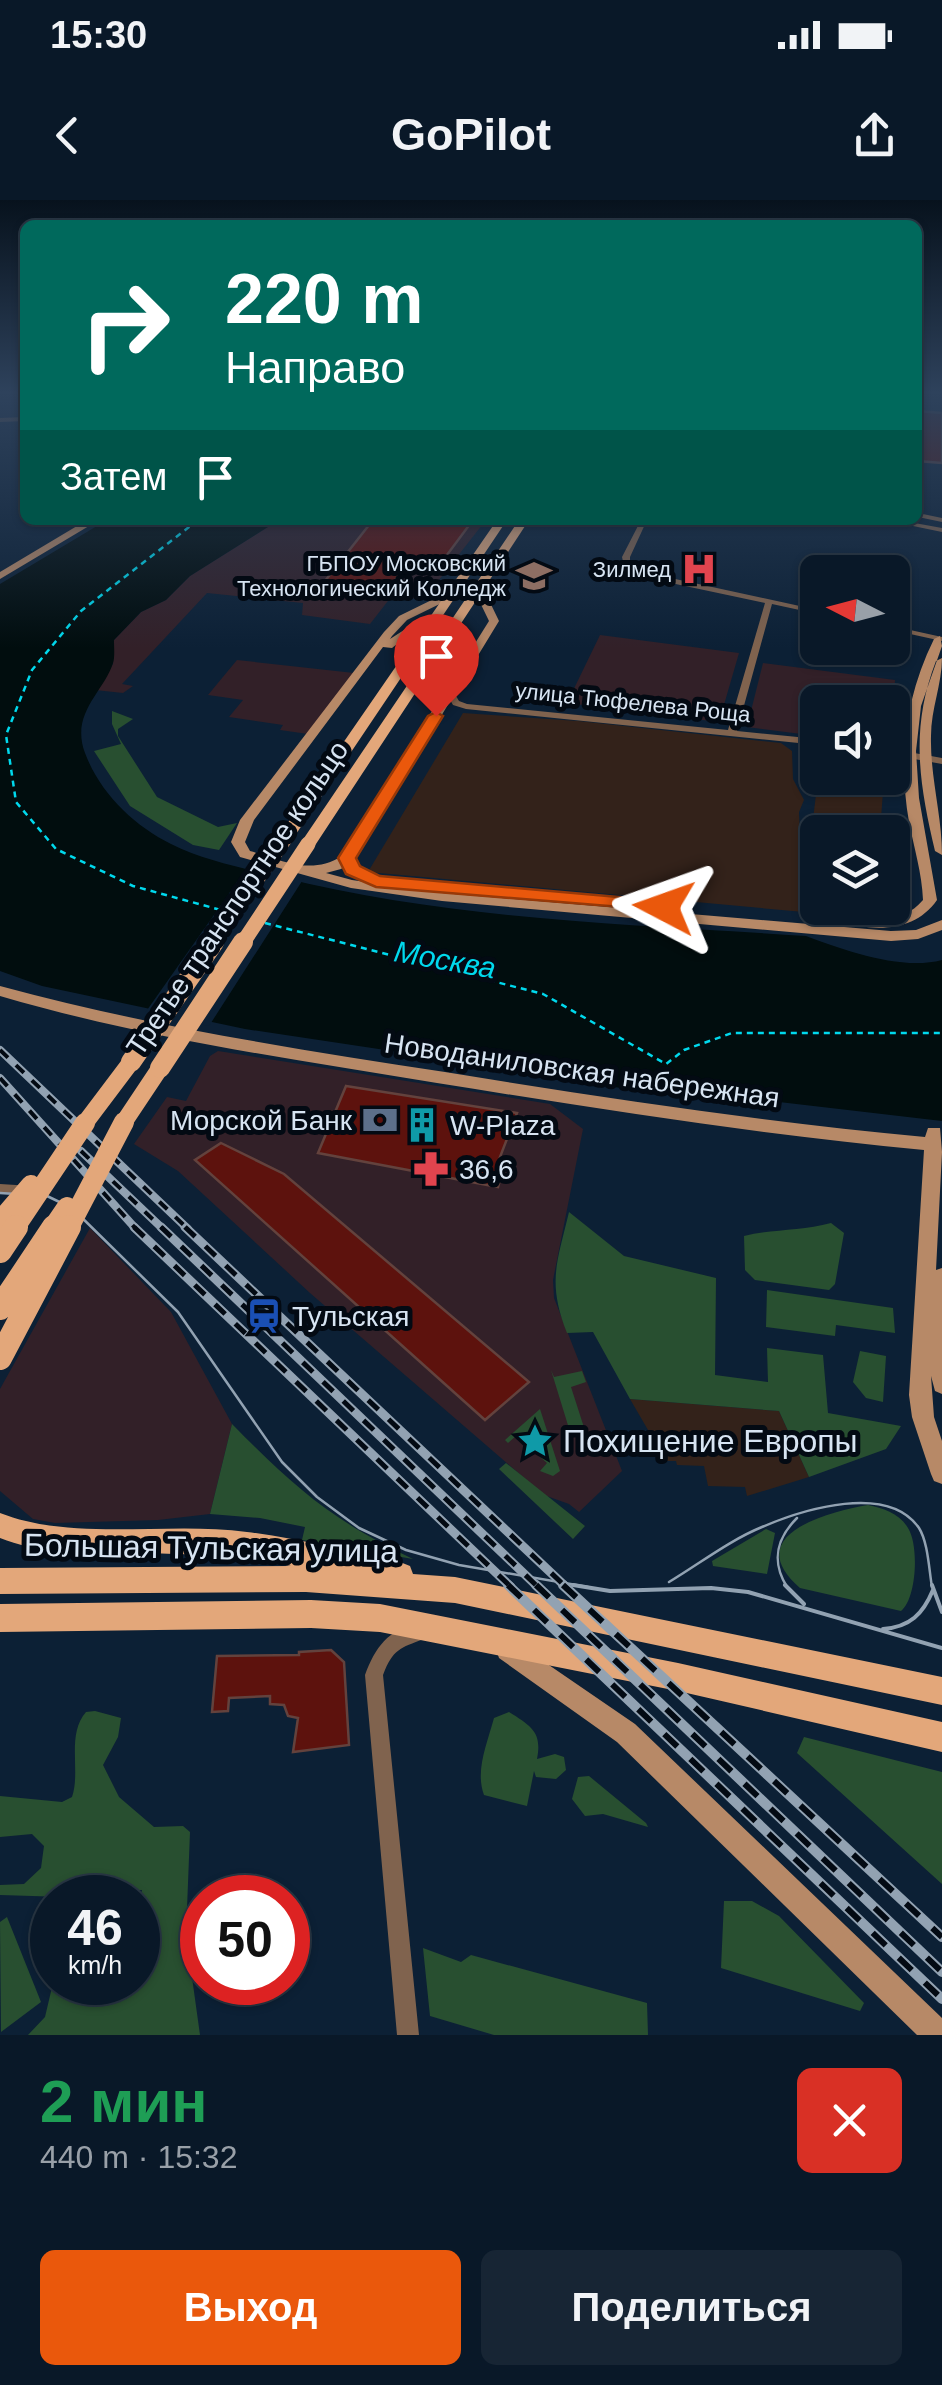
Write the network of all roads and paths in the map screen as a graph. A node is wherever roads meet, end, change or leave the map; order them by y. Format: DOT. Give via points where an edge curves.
graph roads {
  1 [pos="83,525"];
  2 [pos="499,525"];
  3 [pos="521,525"];
  4 [pos="642,525"];
  5 [pos="914,525"];
  6 [pos="942,530"];
  7 [pos="0,574"];
  8 [pos="478,590"];
  9 [pos="452,594"];
  10 [pos="769,601"];
  11 [pos="800,608"];
  12 [pos="910,631"];
  13 [pos="941,637"];
  14 [pos="421,642"];
  15 [pos="440,644"];
  16 [pos="942,661"];
  17 [pos="450,693"];
  18 [pos="732,732"];
  19 [pos="800,740"];
  20 [pos="910,755"];
  21 [pos="916,756"];
  22 [pos="942,761"];
  23 [pos="942,851"];
  24 [pos="305,860"];
  25 [pos="340,868"];
  26 [pos="936,901"];
  27 [pos="942,925"];
  28 [pos="0,982"];
  29 [pos="0,991"];
  30 [pos="218,1036"];
  31 [pos="124,1122"];
  32 [pos="85,1123"];
  33 [pos="938,1139"];
  34 [pos="0,1189"];
  35 [pos="30,1190"];
  36 [pos="0,1221"];
  37 [pos="0,1252"];
  38 [pos="942,1276"];
  39 [pos="0,1308"];
  40 [pos="0,1358"];
  41 [pos="942,1385"];
  42 [pos="942,1474"];
  43 [pos="0,1524"];
  44 [pos="0,1581"];
  45 [pos="455,1590"];
  46 [pos="0,1618"];
  47 [pos="450,1632"];
  48 [pos="497,1641"];
  49 [pos="942,1692"];
  50 [pos="942,1737"];
  51 [pos="408,2035"];
  52 [pos="938,2035"];
  1 -- 7 [label="main road"];
  2 -- 9 [label="main road, Третье транспортное кольцо"];
  3 -- 8 [label="main road, Третье транспортное кольцо"];
  4 -- 10 [label="street" via="626,557 631,568"];
  5 -- 6 [label="street"];
  8 -- 15 [label="main road, Третье транспортное кольцо"];
  8 -- 17 [label="main road" via="494,621"];
  9 -- 14 [label="main road, Третье транспортное кольцо"];
  9 -- 24 [label="main road" via="394,627 242,829 238,842 245,854"];
  10 -- 11 [label="street"];
  10 -- 18 [label="street"];
  12 -- 13 [label="street"];
  13 -- 21 [label="main road" via="917,690"];
  14 -- 24 [label="main road" via="408,633 393,639 247,837 251,850"];
  14 -- 32 [label="main road, Третье транспортное кольцо, bridge"];
  15 -- 24 [label="main road, Третье транспортное кольцо"];
  15 -- 25 [label="main road" via="456,640 469,648"];
  16 -- 21 [label="main road"];
  17 -- 18 [label="street, улица Тюфелева Роща" via="466,706"];
  17 -- 25 [label="main road"];
  18 -- 19 [label="street, улица Тюфелева Роща"];
  20 -- 21 [label="street"];
  21 -- 22 [label="street"];
  21 -- 23 [label="main road"];
  21 -- 26 [label="main road"];
  24 -- 25 [label="main road"];
  24 -- 25 [label="main road"];
  24 -- 25 [label="main road"];
  24 -- 31 [label="main road, Третье транспортное кольцо, bridge"];
  25 -- 26 [label="main road" via="368,880 877,924 908,920"];
  25 -- 27 [label="main road" via="501,903 891,936"];
  28 -- 30 [label="main road"];
  29 -- 30 [label="main road"];
  30 -- 33 [label="main road, Новоданиловская набережная" via="583,1100"];
  31 -- 39 [label="main road, Третье транспортное кольцо, bridge"];
  31 -- 40 [label="main road, bridge"];
  32 -- 36 [label="main road, bridge"];
  32 -- 37 [label="main road, Третье транспортное кольцо, bridge"];
  33 -- 42 [label="main road" via="920,1395"];
  34 -- 35 [label="street"];
  38 -- 41 [label="main road"];
  43 -- 45 [label="main road" via="56,1538 246,1544 363,1564"];
  44 -- 45 [label="main road, Большая Тульская улица" via="306,1579"];
  45 -- 49 [label="main road, Большая Тульская улица"];
  46 -- 47 [label="main road" via="311,1614"];
  47 -- 48 [label="main road"];
  47 -- 51 [label="street" via="408,1634 390,1644 374,1675"];
  48 -- 50 [label="main road"];
  48 -- 52 [label="main road" via="626,1733"];
}
